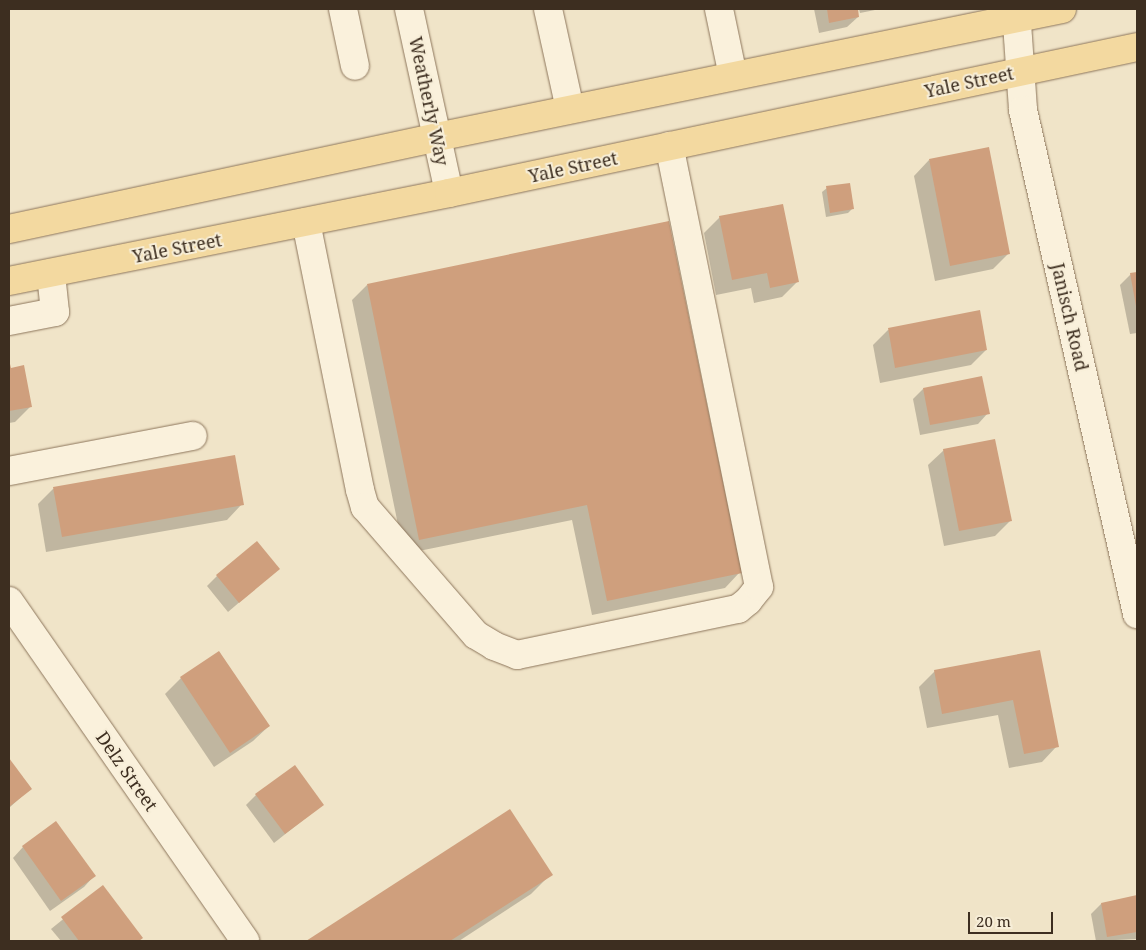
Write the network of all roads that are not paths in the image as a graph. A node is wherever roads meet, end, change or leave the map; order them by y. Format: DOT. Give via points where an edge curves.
graph roads {
  1 [pos="409,9"];
  2 [pos="548,9"];
  3 [pos="719,9"];
  4 [pos="1062,9"];
  5 [pos="350,10"];
  6 [pos="1016,13"];
  7 [pos="1137,47"];
  8 [pos="354,66"];
  9 [pos="1020,71"];
  10 [pos="733,76"];
  11 [pos="570,109"];
  12 [pos="437,137"];
  13 [pos="669,146"];
  14 [pos="449,193"];
  15 [pos="306,222"];
  16 [pos="9,229"];
  17 [pos="50,273"];
  18 [pos="9,281"];
  19 [pos="9,321"];
  20 [pos="193,436"];
  21 [pos="9,470"];
  22 [pos="9,601"];
  23 [pos="1137,614"];
  24 [pos="245,941"];
  1 -- 12 [label="street, Weatherly Way"];
  2 -- 11 [label="street"];
  3 -- 10 [label="street"];
  4 -- 6 [label="main road"];
  5 -- 8 [label="street"];
  6 -- 9 [label="street, Janisch Road"];
  6 -- 10 [label="main road"];
  7 -- 9 [label="main road, Yale Street"];
  9 -- 13 [label="main road, Yale Street"];
  9 -- 23 [label="street, Janisch Road" via="1023,110"];
  10 -- 11 [label="main road"];
  11 -- 12 [label="main road"];
  12 -- 14 [label="street, Weatherly Way"];
  12 -- 16 [label="main road"];
  13 -- 14 [label="main road, Yale Street"];
  13 -- 15 [label="street" via="759,586 748,602 738,609 517,655 476,635 365,506"];
  14 -- 15 [label="main road, Yale Street"];
  15 -- 17 [label="main road, Yale Street"];
  17 -- 18 [label="main road, Yale Street"];
  17 -- 19 [label="street" via="55,312"];
  20 -- 21 [label="street"];
  22 -- 24 [label="street, Delz Street"];
}
